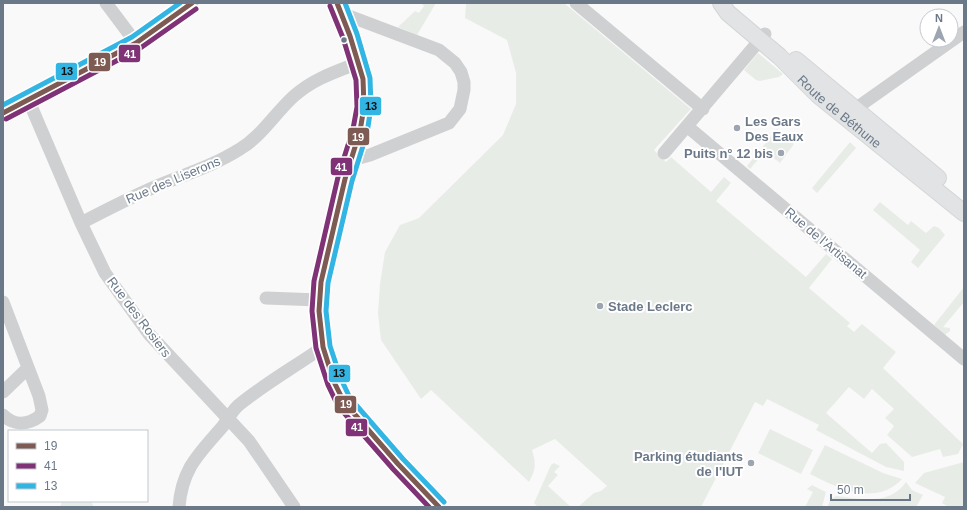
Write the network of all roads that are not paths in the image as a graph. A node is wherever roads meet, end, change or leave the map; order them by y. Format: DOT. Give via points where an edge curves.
graph roads {
  1 [pos="106,3"];
  2 [pos="576,3"];
  3 [pos="721,3"];
  4 [pos="725,3"];
  5 [pos="184,5"];
  6 [pos="339,8"];
  7 [pos="964,32"];
  8 [pos="763,37"];
  9 [pos="136,43"];
  10 [pos="358,63"];
  11 [pos="28,99"];
  12 [pos="703,109"];
  13 [pos="3,113"];
  14 [pos="851,113"];
  15 [pos="688,127"];
  16 [pos="664,153"];
  17 [pos="352,160"];
  18 [pos="964,199"];
  19 [pos="964,213"];
  20 [pos="80,223"];
  21 [pos="266,298"];
  22 [pos="319,300"];
  23 [pos="3,302"];
  24 [pos="323,347"];
  25 [pos="964,359"];
  26 [pos="27,369"];
  27 [pos="3,392"];
  28 [pos="3,415"];
  29 [pos="228,419"];
  30 [pos="179,507"];
  31 [pos="294,507"];
  32 [pos="439,507"];
  1 -- 9 [label="street"];
  2 -- 12 [label="street"];
  3 -- 8 [label="main road, Route de Béthune" via="728,13"];
  4 -- 8 [label="main road, Route de Béthune" via="733,6"];
  5 -- 9 [label="street"];
  6 -- 10 [label="street"];
  6 -- 17 [label="street" via="439,50 455,62 464,82 460,108 449,123 384,150"];
  7 -- 14 [label="street"];
  8 -- 12 [label="street"];
  8 -- 14 [label="main road, Route de Béthune" via="818,95"];
  9 -- 11 [label="street"];
  10 -- 17 [label="street" via="364,107"];
  10 -- 20 [label="street, Rue des Liserons" via="326,75 303,88 258,136 220,162 128,198"];
  11 -- 13 [label="street"];
  11 -- 20 [label="street, Rue des Rosiers"];
  12 -- 15 [label="street"];
  14 -- 18 [label="main road, Route de Béthune"];
  14 -- 19 [label="main road, Route de Béthune"];
  15 -- 16 [label="street"];
  15 -- 25 [label="street, Rue de l'Artisanat"];
  17 -- 22 [label="street" via="325,261"];
  20 -- 29 [label="street, Rue des Rosiers" via="105,273 128,308 179,368"];
  21 -- 22 [label="street"];
  22 -- 24 [label="street"];
  23 -- 26 [label="street"];
  24 -- 29 [label="street" via="238,405"];
  24 -- 32 [label="street" via="334,382 344,402"];
  26 -- 27 [label="street"];
  26 -- 28 [label="street" via="42,403 40,416 20,424"];
  29 -- 30 [label="street" via="199,452 189,468 183,483"];
  29 -- 31 [label="street, Rue des Rosiers" via="249,441"];
}
